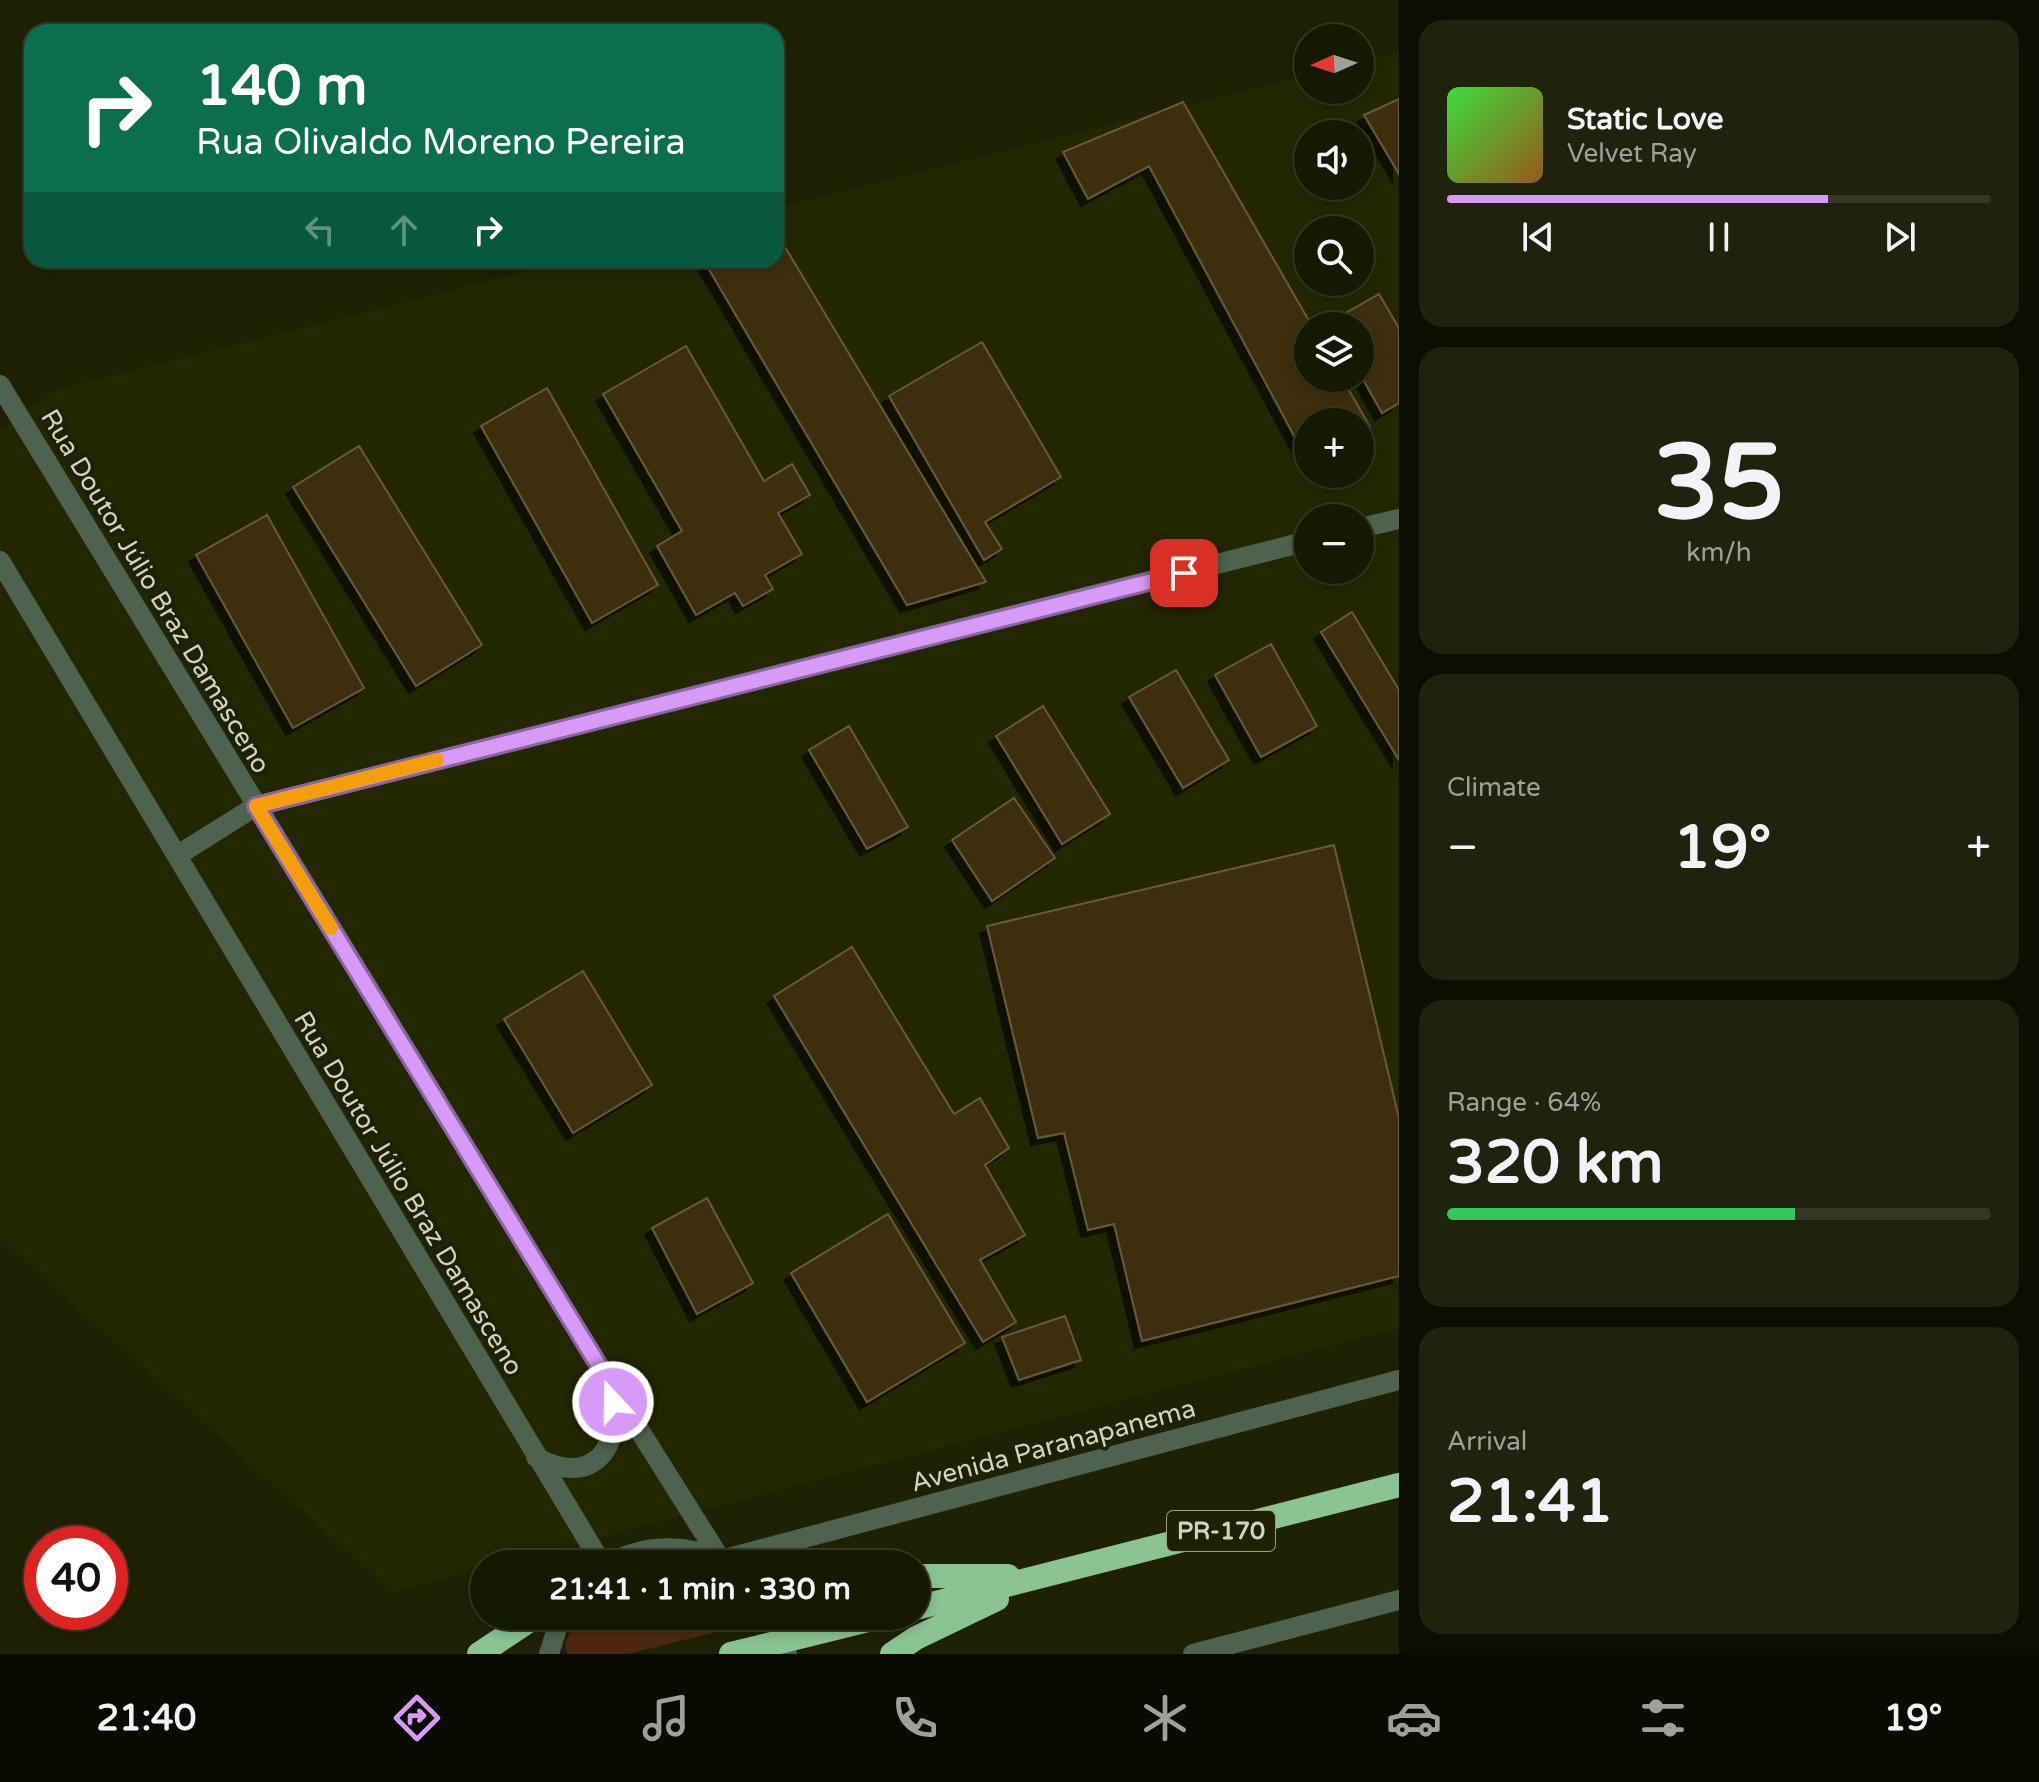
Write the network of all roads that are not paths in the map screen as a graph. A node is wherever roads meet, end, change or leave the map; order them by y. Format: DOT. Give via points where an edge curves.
graph roads {
  1 [pos="0,385"];
  2 [pos="1399,519"];
  3 [pos="1374,525"];
  4 [pos="1294,545"];
  5 [pos="0,561"];
  6 [pos="256,806"];
  7 [pos="178,855"];
  8 [pos="604,1374"];
  9 [pos="1399,1380"];
  10 [pos="536,1457"];
  11 [pos="1399,1485"];
  12 [pos="593,1550"];
  13 [pos="652,1550"];
  14 [pos="677,1550"];
  15 [pos="716,1550"];
  16 [pos="769,1550"];
  17 [pos="930,1576"];
  18 [pos="1043,1577"];
  19 [pos="1399,1600"];
  20 [pos="930,1605"];
  21 [pos="515,1630"];
  22 [pos="557,1630"];
  23 [pos="840,1630"];
  24 [pos="786,1647"];
  25 [pos="479,1654"];
  26 [pos="549,1654"];
  27 [pos="731,1654"];
  28 [pos="892,1654"];
  29 [pos="1193,1654"];
  1 -- 6 [label="street, Rua Doutor Júlio Braz Damasceno"];
  2 -- 3 [label="street"];
  4 -- 6 [label="street"];
  5 -- 7 [label="street, Rua Doutor Júlio Braz Damasceno"];
  6 -- 7 [label="street"];
  6 -- 8 [label="street, Rua Doutor Júlio Braz Damasceno"];
  7 -- 10 [label="street, Rua Doutor Júlio Braz Damasceno"];
  8 -- 10 [label="street" via="616,1425 604,1454 586,1467 563,1469"];
  8 -- 15 [label="street, Rua Doutor Júlio Braz Damasceno"];
  9 -- 16 [label="street, Avenida Paranapanema"];
  10 -- 12 [label="street, Rua Doutor Júlio Braz Damasceno"];
  11 -- 18 [label="highway, PR-170"];
  13 -- 14 [label="street"];
  17 -- 18 [label="highway"];
  18 -- 20 [label="highway, PR-170"];
  18 -- 28 [label="highway"];
  19 -- 29 [label="street"];
  21 -- 25 [label="highway"];
  22 -- 26 [label="street"];
  23 -- 24 [label="highway"];
  24 -- 27 [label="highway"];
}
